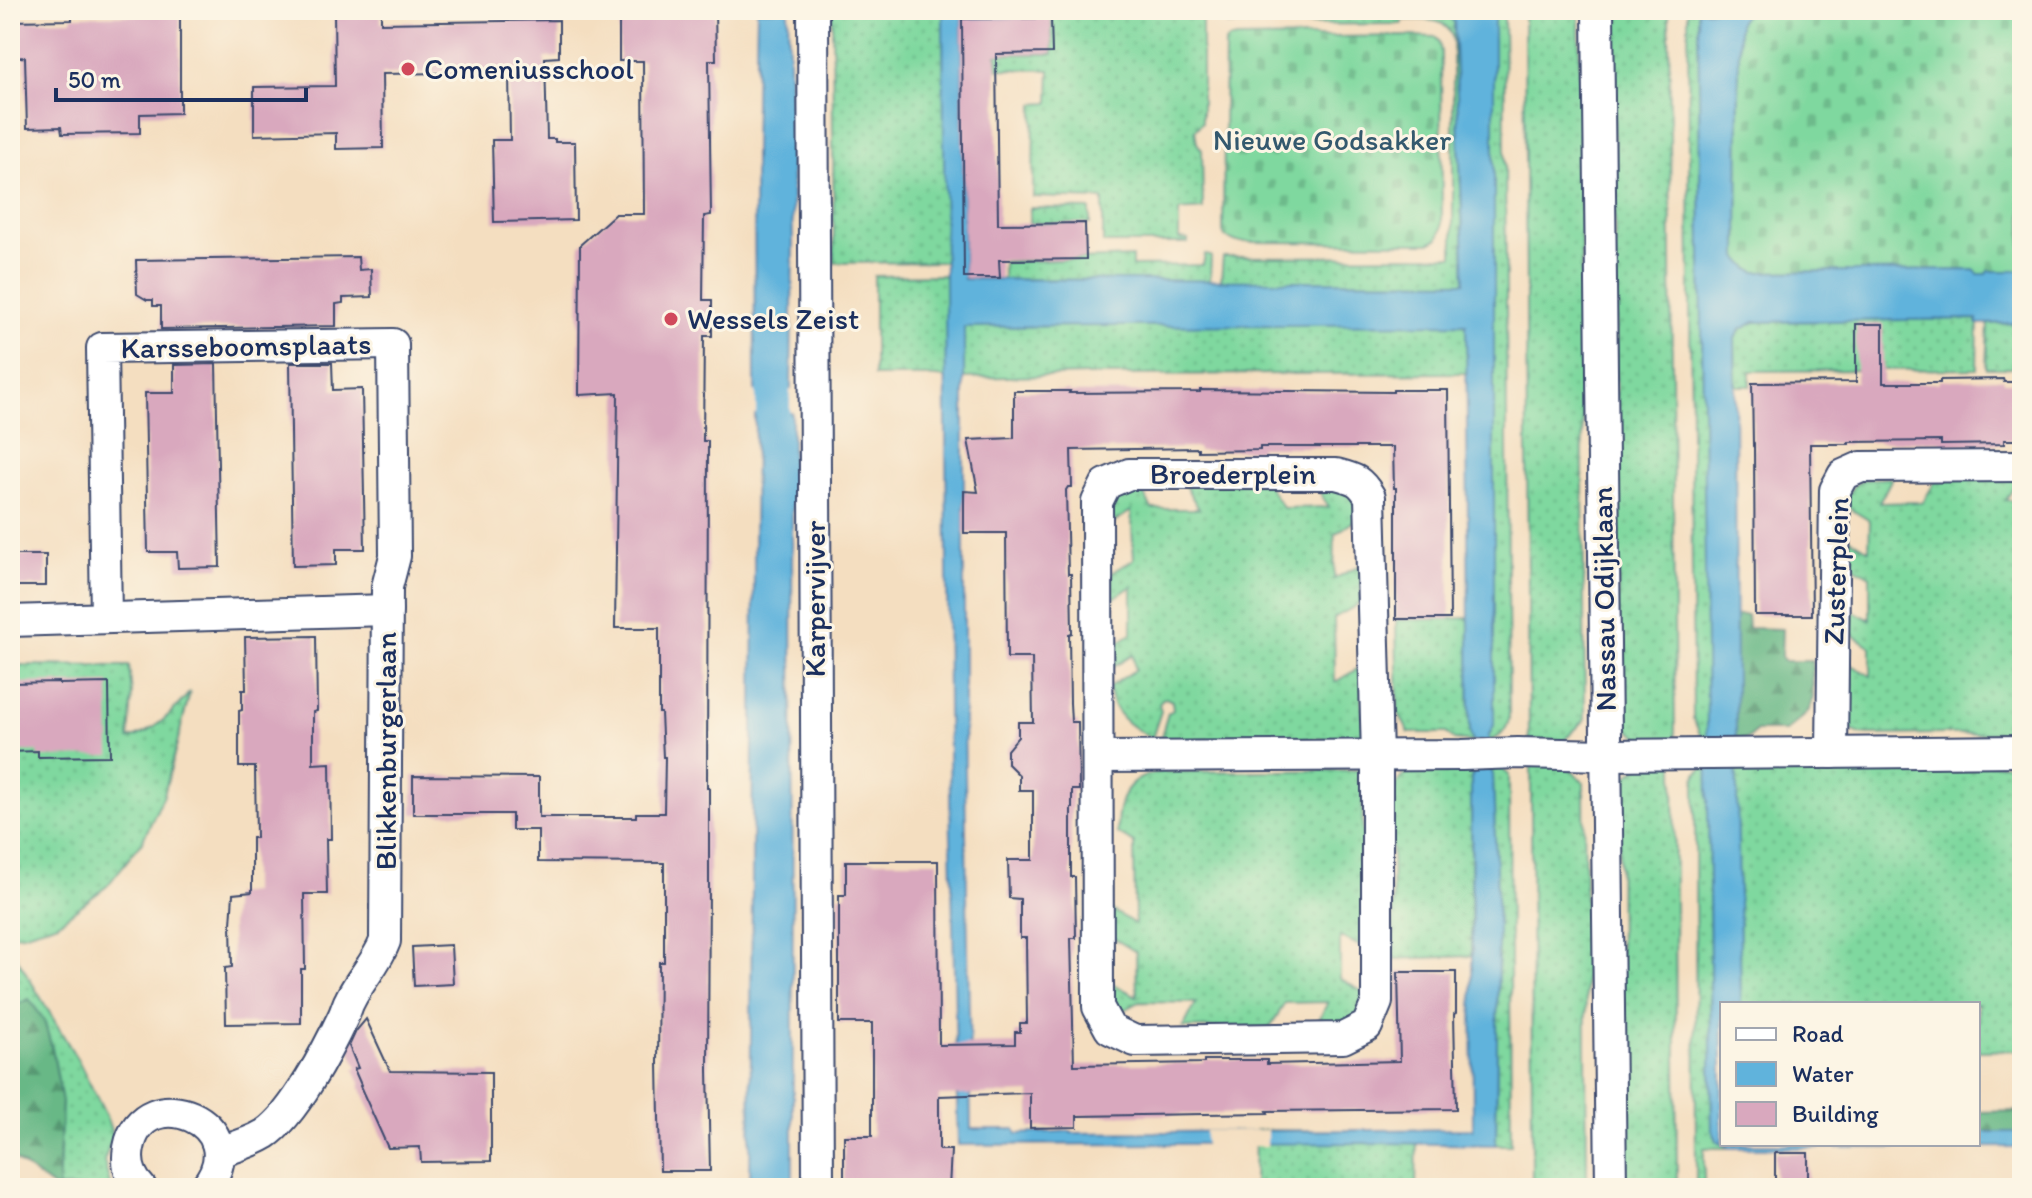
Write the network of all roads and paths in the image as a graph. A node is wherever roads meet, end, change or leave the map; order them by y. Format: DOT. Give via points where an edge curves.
graph roads {
  1 [pos="813,10"];
  2 [pos="1598,10"];
  3 [pos="2022,466"];
  4 [pos="387,610"];
  5 [pos="106,618"];
  6 [pos="10,621"];
  7 [pos="2022,751"];
  8 [pos="1832,753"];
  9 [pos="1606,755"];
  10 [pos="1377,756"];
  11 [pos="1098,757"];
  12 [pos="219,1152"];
  13 [pos="141,1188"];
  14 [pos="205,1188"];
  15 [pos="818,1188"];
  16 [pos="1611,1188"];
  1 -- 15 [label="street, Karpervijver"];
  2 -- 9 [label="street, Nassau Odijklaan"];
  3 -- 8 [label="street, Zusterplein" via="1861,467 1843,475 1835,490"];
  4 -- 5 [label="street, Blikkenburgerlaan"];
  4 -- 5 [label="street, Karsseboomsplaats" via="395,556 393,344 102,348"];
  4 -- 12 [label="street, Blikkenburgerlaan" via="385,941 285,1116 245,1145"];
  5 -- 6 [label="street, Blikkenburgerlaan"];
  7 -- 8 [label="street"];
  8 -- 9 [label="street"];
  9 -- 10 [label="street"];
  9 -- 16 [label="street, Nassau Odijklaan"];
  10 -- 11 [label="street"];
  10 -- 11 [label="street, Broederplein" via="1377,1002 1367,1026 1343,1038 1135,1041 1110,1029 1098,1007"];
  10 -- 11 [label="street, Broederplein" via="1371,511 1363,485 1336,474 1129,474 1106,484 1097,502"];
  12 -- 13 [label="street" via="206,1125 193,1115 164,1112 149,1118 130,1141 128,1156"];
  12 -- 14 [label="street" via="218,1167"];
}
